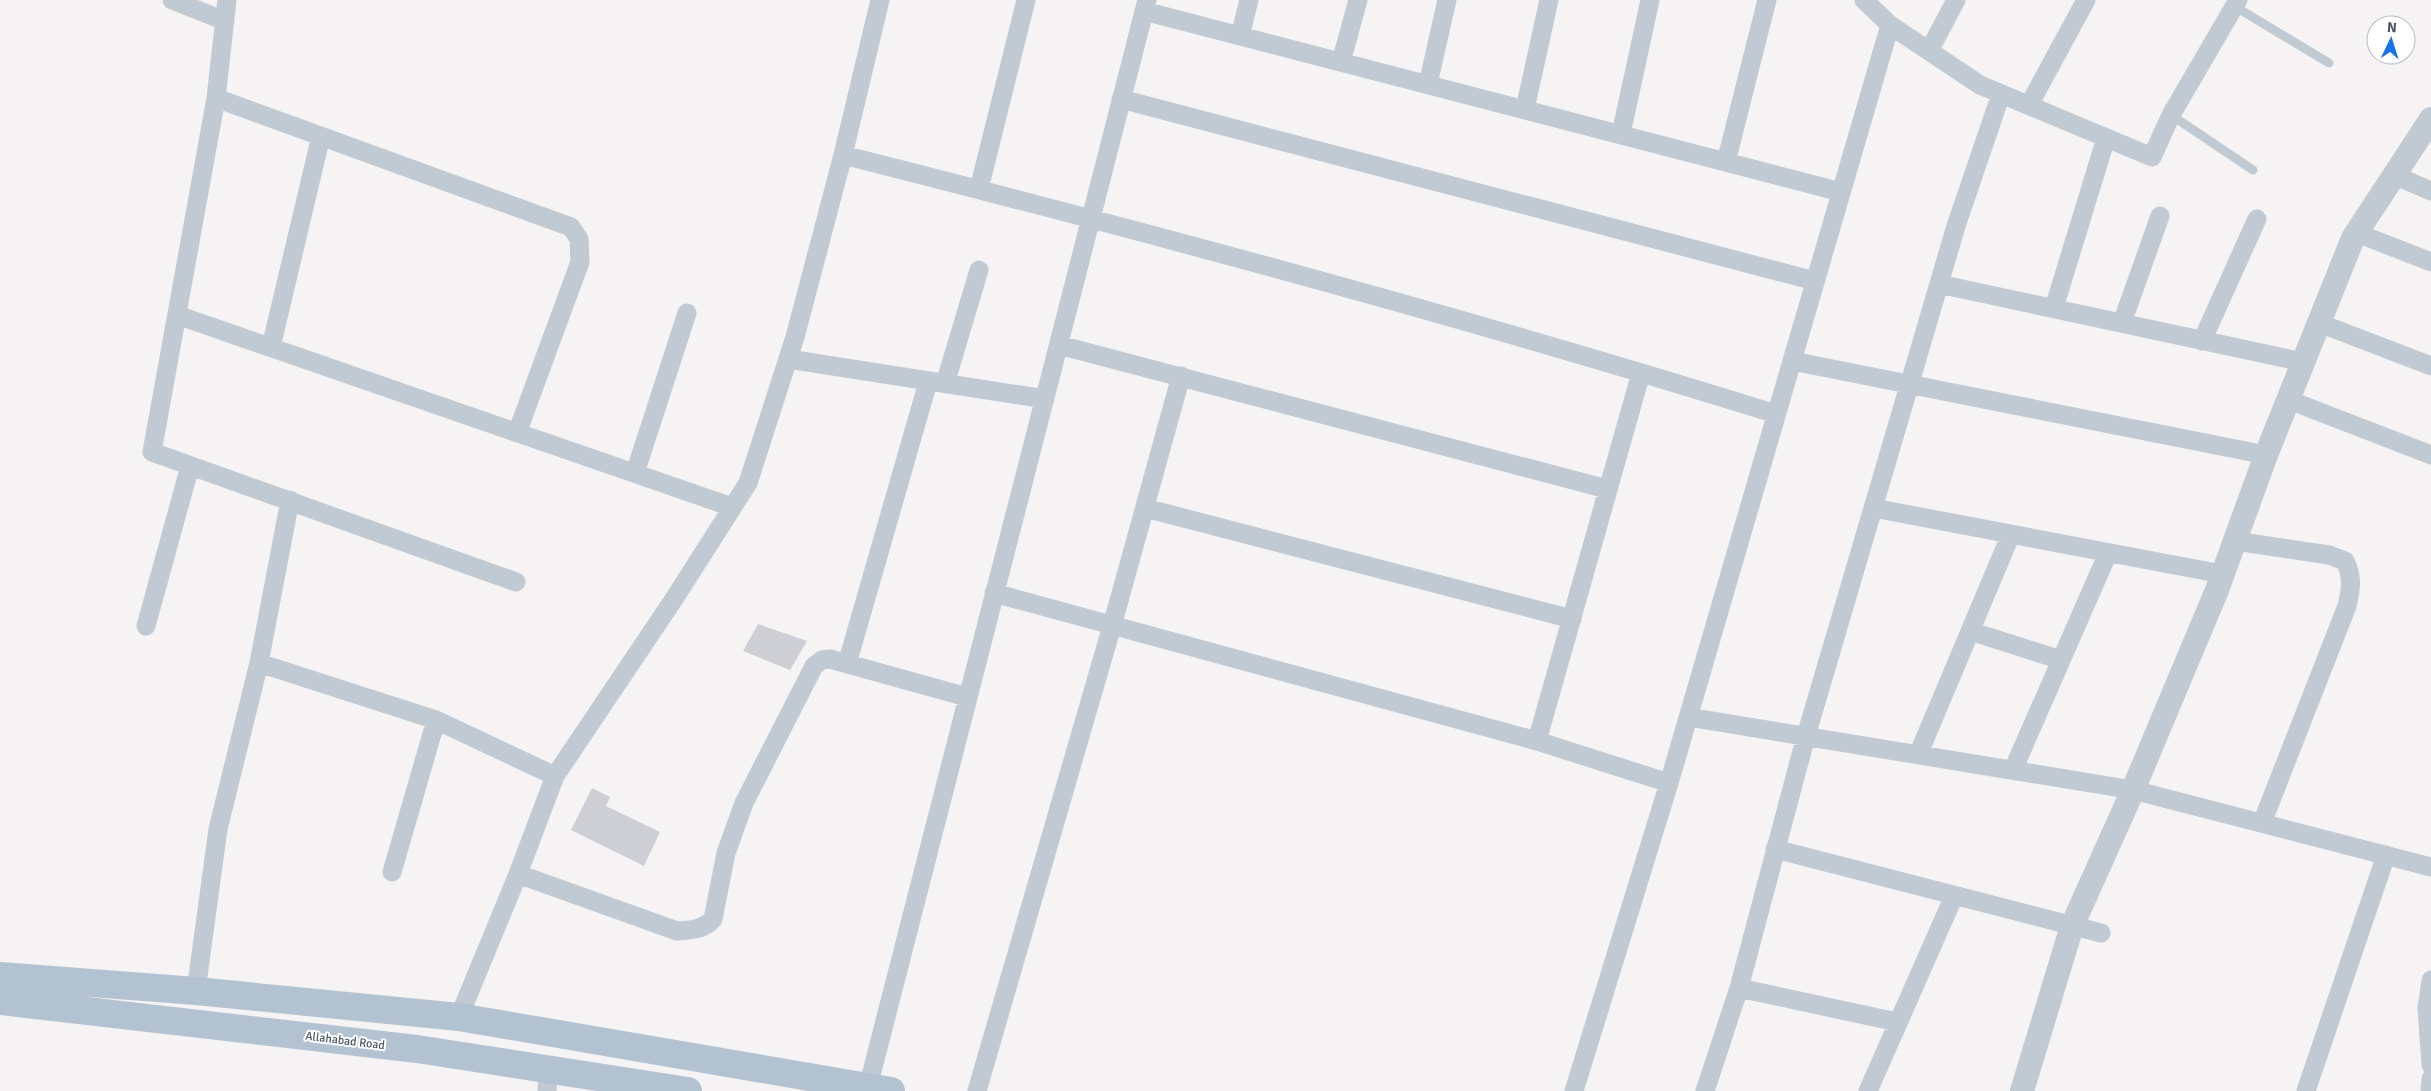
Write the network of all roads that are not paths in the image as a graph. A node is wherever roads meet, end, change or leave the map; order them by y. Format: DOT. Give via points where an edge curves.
graph roads {
  1 [pos="172,0"];
  2 [pos="227,0"];
  3 [pos="1026,0"];
  4 [pos="1249,0"];
  5 [pos="1358,0"];
  6 [pos="1447,0"];
  7 [pos="1549,0"];
  8 [pos="1650,0"];
  9 [pos="1767,0"];
  10 [pos="1864,0"];
  11 [pos="1956,0"];
  12 [pos="2086,0"];
  13 [pos="875,1"];
  14 [pos="2236,3"];
  15 [pos="1146,6"];
  16 [pos="225,20"];
  17 [pos="1890,25"];
  18 [pos="1240,36"];
  19 [pos="1929,51"];
  20 [pos="1341,62"];
  21 [pos="2328,63"];
  22 [pos="1428,84"];
  23 [pos="2002,94"];
  24 [pos="216,98"];
  25 [pos="1121,99"];
  26 [pos="2029,105"];
  27 [pos="1525,110"];
  28 [pos="2171,115"];
  29 [pos="2431,119"];
  30 [pos="1621,134"];
  31 [pos="321,136"];
  32 [pos="2106,138"];
  33 [pos="844,155"];
  34 [pos="1726,162"];
  35 [pos="2253,170"];
  36 [pos="2394,175"];
  37 [pos="978,189"];
  38 [pos="2431,191"];
  39 [pos="1841,192"];
  40 [pos="2160,216"];
  41 [pos="1091,218"];
  42 [pos="2257,219"];
  43 [pos="2357,233"];
  44 [pos="2431,262"];
  45 [pos="979,270"];
  46 [pos="1815,281"];
  47 [pos="1939,284"];
  48 [pos="2054,308"];
  49 [pos="687,313"];
  50 [pos="177,315"];
  51 [pos="2122,323"];
  52 [pos="2320,323"];
  53 [pos="2202,340"];
  54 [pos="1059,345"];
  55 [pos="271,348"];
  56 [pos="788,359"];
  57 [pos="1792,361"];
  58 [pos="2303,362"];
  59 [pos="2431,366"];
  60 [pos="1641,373"];
  61 [pos="1181,376"];
  62 [pos="936,383"];
  63 [pos="1910,385"];
  64 [pos="1045,399"];
  65 [pos="2289,400"];
  66 [pos="1776,414"];
  67 [pos="517,433"];
  68 [pos="2266,454"];
  69 [pos="2431,455"];
  70 [pos="190,466"];
  71 [pos="635,473"];
  72 [pos="1607,489"];
  73 [pos="290,500"];
  74 [pos="732,507"];
  75 [pos="1145,508"];
  76 [pos="1873,508"];
  77 [pos="2011,534"];
  78 [pos="2235,541"];
  79 [pos="2108,553"];
  80 [pos="2222,574"];
  81 [pos="516,582"];
  82 [pos="994,593"];
  83 [pos="1572,619"];
  84 [pos="146,626"];
  85 [pos="1112,626"];
  86 [pos="1970,631"];
  87 [pos="2061,660"];
  88 [pos="259,663"];
  89 [pos="847,664"];
  90 [pos="967,697"];
  91 [pos="1688,717"];
  92 [pos="436,720"];
  93 [pos="1806,736"];
  94 [pos="1537,742"];
  95 [pos="1918,755"];
  96 [pos="2013,770"];
  97 [pos="555,776"];
  98 [pos="1669,783"];
  99 [pos="2133,790"];
  100 [pos="2262,823"];
  101 [pos="1775,849"];
  102 [pos="2386,855"];
  103 [pos="2431,867"];
  104 [pos="392,872"];
  105 [pos="518,874"];
  106 [pos="1954,896"];
  107 [pos="2072,926"];
  108 [pos="2102,933"];
  109 [pos="0,976"];
  110 [pos="2431,980"];
  111 [pos="1739,988"];
  112 [pos="196,991"];
  113 [pos="0,1001"];
  114 [pos="459,1017"];
  115 [pos="1897,1022"];
  116 [pos="2431,1065"];
  117 [pos="2431,1079"];
  118 [pos="548,1080"];
  119 [pos="879,1089"];
  120 [pos="688,1091"];
  121 [pos="977,1091"];
  122 [pos="1574,1091"];
  123 [pos="1705,1091"];
  124 [pos="1868,1091"];
  125 [pos="2022,1091"];
  126 [pos="2306,1091"];
  127 [pos="2430,1091"];
  1 -- 16 [label="street"];
  2 -- 16 [label="street"];
  3 -- 37 [label="street"];
  4 -- 18 [label="street"];
  5 -- 20 [label="street"];
  6 -- 22 [label="street"];
  7 -- 27 [label="street"];
  8 -- 30 [label="street"];
  9 -- 34 [label="street"];
  10 -- 17 [label="street"];
  11 -- 19 [label="street"];
  12 -- 26 [label="street"];
  13 -- 33 [label="street"];
  14 -- 21 [label="lane"];
  14 -- 28 [label="street"];
  15 -- 18 [label="street"];
  15 -- 25 [label="street"];
  16 -- 24 [label="street"];
  17 -- 19 [label="street"];
  17 -- 39 [label="street"];
  18 -- 20 [label="street"];
  19 -- 23 [label="street" via="1980,85"];
  20 -- 22 [label="street"];
  22 -- 27 [label="street"];
  23 -- 26 [label="street"];
  23 -- 47 [label="street"];
  24 -- 31 [label="street"];
  24 -- 50 [label="street"];
  25 -- 41 [label="street"];
  25 -- 46 [label="street"];
  26 -- 32 [label="street"];
  27 -- 30 [label="street"];
  28 -- 32 [label="street" via="2152,157"];
  28 -- 35 [label="lane"];
  29 -- 36 [label="street"];
  30 -- 34 [label="street"];
  31 -- 55 [label="street"];
  31 -- 67 [label="street" via="571,227 580,239 580,262"];
  32 -- 48 [label="street"];
  33 -- 37 [label="street"];
  33 -- 56 [label="street"];
  34 -- 39 [label="street"];
  36 -- 38 [label="street"];
  36 -- 43 [label="street"];
  37 -- 41 [label="street"];
  39 -- 46 [label="street"];
  40 -- 51 [label="street"];
  41 -- 54 [label="street"];
  41 -- 60 [label="street"];
  42 -- 53 [label="street"];
  43 -- 44 [label="street"];
  43 -- 52 [label="street"];
  45 -- 62 [label="street"];
  46 -- 57 [label="street"];
  47 -- 48 [label="street"];
  47 -- 63 [label="street"];
  48 -- 51 [label="street"];
  49 -- 71 [label="street"];
  50 -- 55 [label="street"];
  50 -- 70 [label="street" via="152,452"];
  51 -- 53 [label="street"];
  52 -- 58 [label="street"];
  52 -- 59 [label="street"];
  53 -- 58 [label="street"];
  54 -- 61 [label="street"];
  54 -- 64 [label="street"];
  55 -- 67 [label="street"];
  56 -- 62 [label="street"];
  56 -- 74 [label="street" via="748,483"];
  57 -- 63 [label="street"];
  57 -- 66 [label="street"];
  58 -- 65 [label="street"];
  60 -- 66 [label="street"];
  60 -- 72 [label="street"];
  61 -- 72 [label="street"];
  61 -- 75 [label="street"];
  62 -- 64 [label="street"];
  62 -- 89 [label="street"];
  63 -- 68 [label="street"];
  63 -- 76 [label="street"];
  64 -- 82 [label="street"];
  65 -- 68 [label="street"];
  65 -- 69 [label="street"];
  66 -- 91 [label="street"];
  67 -- 71 [label="street"];
  68 -- 78 [label="street"];
  70 -- 73 [label="street"];
  70 -- 84 [label="street"];
  71 -- 74 [label="street"];
  72 -- 83 [label="street"];
  73 -- 81 [label="street"];
  73 -- 88 [label="street"];
  74 -- 97 [label="street"];
  75 -- 83 [label="street"];
  75 -- 85 [label="street"];
  76 -- 77 [label="street"];
  76 -- 93 [label="street"];
  77 -- 79 [label="street"];
  77 -- 86 [label="street"];
  78 -- 80 [label="street"];
  78 -- 100 [label="street" via="2329,555 2345,560 2350,572 2347,606"];
  79 -- 80 [label="street"];
  79 -- 87 [label="street"];
  80 -- 99 [label="street"];
  82 -- 85 [label="street"];
  82 -- 90 [label="street"];
  83 -- 94 [label="street"];
  85 -- 94 [label="street"];
  85 -- 121 [label="street"];
  86 -- 87 [label="street"];
  86 -- 95 [label="street"];
  87 -- 96 [label="street"];
  88 -- 92 [label="street"];
  88 -- 112 [label="street" via="218,829"];
  89 -- 90 [label="street"];
  89 -- 105 [label="street" via="830,659 814,666 744,803 726,853 713,919 707,925 677,931"];
  90 -- 119 [label="street"];
  91 -- 93 [label="street"];
  91 -- 98 [label="street"];
  92 -- 97 [label="street"];
  92 -- 104 [label="street"];
  93 -- 95 [label="street"];
  93 -- 101 [label="street"];
  94 -- 98 [label="street"];
  95 -- 96 [label="street"];
  96 -- 99 [label="street"];
  97 -- 105 [label="street"];
  98 -- 122 [label="street"];
  99 -- 100 [label="street"];
  99 -- 107 [label="street"];
  100 -- 102 [label="street"];
  101 -- 106 [label="street"];
  101 -- 111 [label="street"];
  102 -- 103 [label="street"];
  102 -- 126 [label="street"];
  105 -- 114 [label="street"];
  106 -- 107 [label="street"];
  106 -- 115 [label="street"];
  107 -- 108 [label="street"];
  107 -- 125 [label="street"];
  109 -- 112 [label="main road"];
  110 -- 116 [label="street" via="2427,1008"];
  111 -- 115 [label="street"];
  111 -- 123 [label="street"];
  112 -- 114 [label="main road"];
  113 -- 118 [label="main road, Allahabad Road" via="407,1048"];
  114 -- 119 [label="main road"];
  115 -- 124 [label="street"];
  117 -- 127 [label="street"];
  118 -- 120 [label="main road, Allahabad Road"];
}
